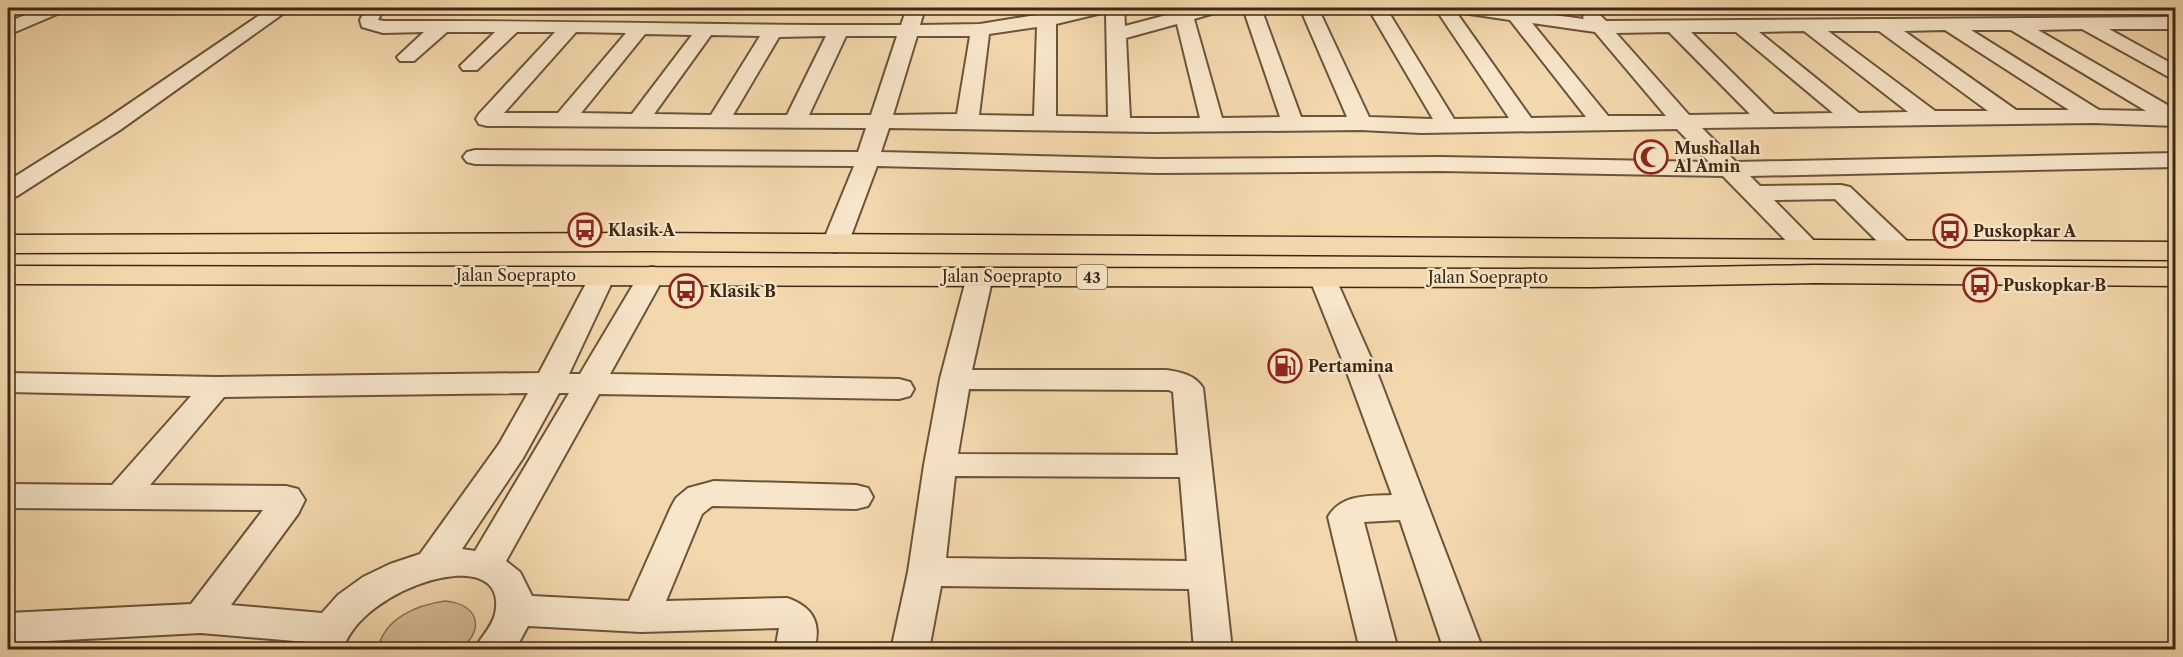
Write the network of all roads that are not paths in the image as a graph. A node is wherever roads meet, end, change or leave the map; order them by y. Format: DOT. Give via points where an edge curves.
graph roads {
  1 [pos="57,8"];
  2 [pos="282,8"];
  3 [pos="375,8"];
  4 [pos="684,8"];
  5 [pos="916,8"];
  6 [pos="1102,8"];
  7 [pos="1115,8"];
  8 [pos="1212,8"];
  9 [pos="1252,8"];
  10 [pos="1309,8"];
  11 [pos="1377,8"];
  12 [pos="1444,8"];
  13 [pos="1461,8"];
  14 [pos="1584,8"];
  15 [pos="1875,8"];
  16 [pos="1184,16"];
  17 [pos="1517,17"];
  18 [pos="1047,20"];
  19 [pos="2083,23"];
  20 [pos="2151,23"];
  21 [pos="2175,23"];
  22 [pos="1950,24"];
  23 [pos="2015,24"];
  24 [pos="443,26"];
  25 [pos="571,26"];
  26 [pos="1892,26"];
  27 [pos="511,27"];
  28 [pos="1601,27"];
  29 [pos="1742,27"];
  30 [pos="1810,27"];
  31 [pos="666,28"];
  32 [pos="1676,28"];
  33 [pos="8,29"];
  34 [pos="639,29"];
  35 [pos="705,30"];
  36 [pos="980,30"];
  37 [pos="773,31"];
  38 [pos="909,31"];
  39 [pos="838,32"];
  40 [pos="1118,34"];
  41 [pos="2175,36"];
  42 [pos="407,57"];
  43 [pos="470,66"];
  44 [pos="2175,75"];
  45 [pos="2094,117"];
  46 [pos="1930,118"];
  47 [pos="2020,119"];
  48 [pos="2175,119"];
  49 [pos="564,120"];
  50 [pos="638,121"];
  51 [pos="718,121"];
  52 [pos="967,121"];
  53 [pos="1856,121"];
  54 [pos="795,122"];
  55 [pos="878,122"];
  56 [pos="1046,122"];
  57 [pos="1770,122"];
  58 [pos="1361,123"];
  59 [pos="1684,123"];
  60 [pos="1119,124"];
  61 [pos="1213,124"];
  62 [pos="1293,124"];
  63 [pos="1603,124"];
  64 [pos="1447,125"];
  65 [pos="1525,125"];
  66 [pos="1421,126"];
  67 [pos="475,158"];
  68 [pos="867,159"];
  69 [pos="2175,160"];
  70 [pos="2094,161"];
  71 [pos="1440,164"];
  72 [pos="1731,168"];
  73 [pos="8,191"];
  74 [pos="1755,193"];
  75 [pos="8,244"];
  76 [pos="835,244"];
  77 [pos="1808,248"];
  78 [pos="1900,249"];
  79 [pos="2175,250"];
  80 [pos="8,275"];
  81 [pos="652,275"];
  82 [pos="602,276"];
  83 [pos="980,276"];
  84 [pos="1322,277"];
  85 [pos="2175,277"];
  86 [pos="955,379"];
  87 [pos="8,382"];
  88 [pos="549,383"];
  89 [pos="590,383"];
  90 [pos="216,387"];
  91 [pos="899,389"];
  92 [pos="940,465"];
  93 [pos="1197,466"];
  94 [pos="8,496"];
  95 [pos="121,496"];
  96 [pos="856,497"];
  97 [pos="1413,507"];
  98 [pos="433,564"];
  99 [pos="485,566"];
  100 [pos="926,572"];
  101 [pos="1207,574"];
  102 [pos="514,610"];
  103 [pos="641,617"];
  104 [pos="201,618"];
  105 [pos="8,628"];
  106 [pos="328,639"];
  107 [pos="494,650"];
  108 [pos="794,650"];
  109 [pos="910,650"];
  110 [pos="1214,650"];
  111 [pos="1379,650"];
  112 [pos="1464,650"];
  1 -- 33 [label="street"];
  2 -- 73 [label="street" via="130,114"];
  3 -- 24 [label="street" via="369,20 375,26"];
  4 -- 31 [label="street"];
  5 -- 38 [label="street"];
  6 -- 18 [label="street"];
  7 -- 40 [label="street"];
  8 -- 16 [label="street"];
  9 -- 62 [label="street"];
  10 -- 58 [label="street"];
  11 -- 64 [label="street"];
  12 -- 65 [label="street"];
  13 -- 17 [label="street"];
  14 -- 28 [label="street"];
  15 -- 26 [label="street"];
  16 -- 40 [label="street"];
  16 -- 61 [label="street"];
  17 -- 28 [label="street"];
  17 -- 63 [label="street"];
  18 -- 36 [label="street"];
  18 -- 56 [label="street"];
  19 -- 20 [label="street"];
  19 -- 23 [label="street"];
  19 -- 44 [label="street"];
  20 -- 21 [label="street"];
  20 -- 41 [label="street"];
  22 -- 23 [label="street"];
  22 -- 26 [label="street"];
  22 -- 45 [label="street"];
  23 -- 48 [label="street"];
  24 -- 27 [label="street"];
  24 -- 42 [label="street"];
  25 -- 27 [label="street"];
  25 -- 34 [label="street"];
  25 -- 49 [label="street" via="487,119"];
  26 -- 30 [label="street"];
  26 -- 47 [label="street"];
  27 -- 43 [label="street"];
  28 -- 32 [label="street"];
  28 -- 59 [label="street"];
  29 -- 30 [label="street"];
  29 -- 32 [label="street"];
  29 -- 53 [label="street"];
  30 -- 46 [label="street"];
  31 -- 34 [label="street"];
  31 -- 35 [label="street"];
  32 -- 57 [label="street"];
  34 -- 49 [label="street"];
  35 -- 37 [label="street"];
  35 -- 50 [label="street"];
  36 -- 38 [label="street"];
  36 -- 52 [label="street"];
  37 -- 39 [label="street"];
  37 -- 51 [label="street"];
  38 -- 39 [label="street"];
  38 -- 55 [label="street"];
  39 -- 54 [label="street"];
  40 -- 60 [label="street"];
  45 -- 47 [label="street"];
  45 -- 48 [label="street"];
  46 -- 47 [label="street"];
  46 -- 53 [label="street"];
  47 -- 70 [label="street"];
  49 -- 50 [label="street"];
  50 -- 51 [label="street"];
  51 -- 54 [label="street"];
  52 -- 55 [label="street"];
  52 -- 56 [label="street"];
  53 -- 57 [label="street"];
  54 -- 55 [label="street"];
  55 -- 68 [label="street"];
  56 -- 60 [label="street"];
  57 -- 59 [label="street"];
  58 -- 62 [label="street"];
  58 -- 66 [label="street"];
  59 -- 63 [label="street"];
  59 -- 72 [label="street"];
  60 -- 61 [label="street"];
  61 -- 62 [label="street"];
  63 -- 65 [label="street"];
  64 -- 65 [label="street"];
  64 -- 66 [label="street"];
  66 -- 71 [label="street"];
  67 -- 68 [label="street"];
  68 -- 71 [label="street" via="1158,166"];
  68 -- 76 [label="street"];
  69 -- 70 [label="street"];
  70 -- 72 [label="street"];
  71 -- 72 [label="street"];
  72 -- 74 [label="street"];
  74 -- 77 [label="street"];
  74 -- 78 [label="street" via="1841,192"];
  75 -- 76 [label="highway, Jalan Soeprapto / 43"];
  76 -- 77 [label="highway, Jalan Soeprapto / 43"];
  77 -- 78 [label="highway, Jalan Soeprapto / 43"];
  78 -- 79 [label="highway, Jalan Soeprapto / 43"];
  80 -- 82 [label="highway, Jalan Soeprapto / 43"];
  81 -- 82 [label="highway, Jalan Soeprapto / 43"];
  81 -- 83 [label="highway, Jalan Soeprapto / 43"];
  81 -- 89 [label="street"];
  82 -- 88 [label="street"];
  83 -- 84 [label="highway, Jalan Soeprapto / 43"];
  83 -- 86 [label="street"];
  84 -- 85 [label="highway, Jalan Soeprapto / 43"];
  84 -- 97 [label="street"];
  86 -- 92 [label="street"];
  86 -- 93 [label="street" via="1176,381 1189,392"];
  87 -- 90 [label="street"];
  88 -- 89 [label="street"];
  88 -- 90 [label="street"];
  88 -- 98 [label="street" via="512,450"];
  89 -- 91 [label="street"];
  89 -- 99 [label="street"];
  90 -- 95 [label="street"];
  92 -- 93 [label="street"];
  92 -- 100 [label="street"];
  93 -- 101 [label="street"];
  94 -- 95 [label="street"];
  95 -- 104 [label="street" via="288,500"];
  96 -- 103 [label="street" via="714,493 700,497 688,507"];
  97 -- 111 [label="street" via="1359,509 1345,517"];
  97 -- 112 [label="street"];
  98 -- 99 [label="street" via="461,562"];
  98 -- 106 [label="street" via="375,588 350,607"];
  99 -- 102 [label="street" via="502,576 513,591"];
  100 -- 101 [label="street"];
  100 -- 109 [label="street"];
  101 -- 110 [label="street"];
  102 -- 103 [label="street"];
  102 -- 107 [label="street" via="507,632"];
  103 -- 108 [label="street" via="787,613 798,624"];
  104 -- 105 [label="street"];
  104 -- 106 [label="street"];
}
